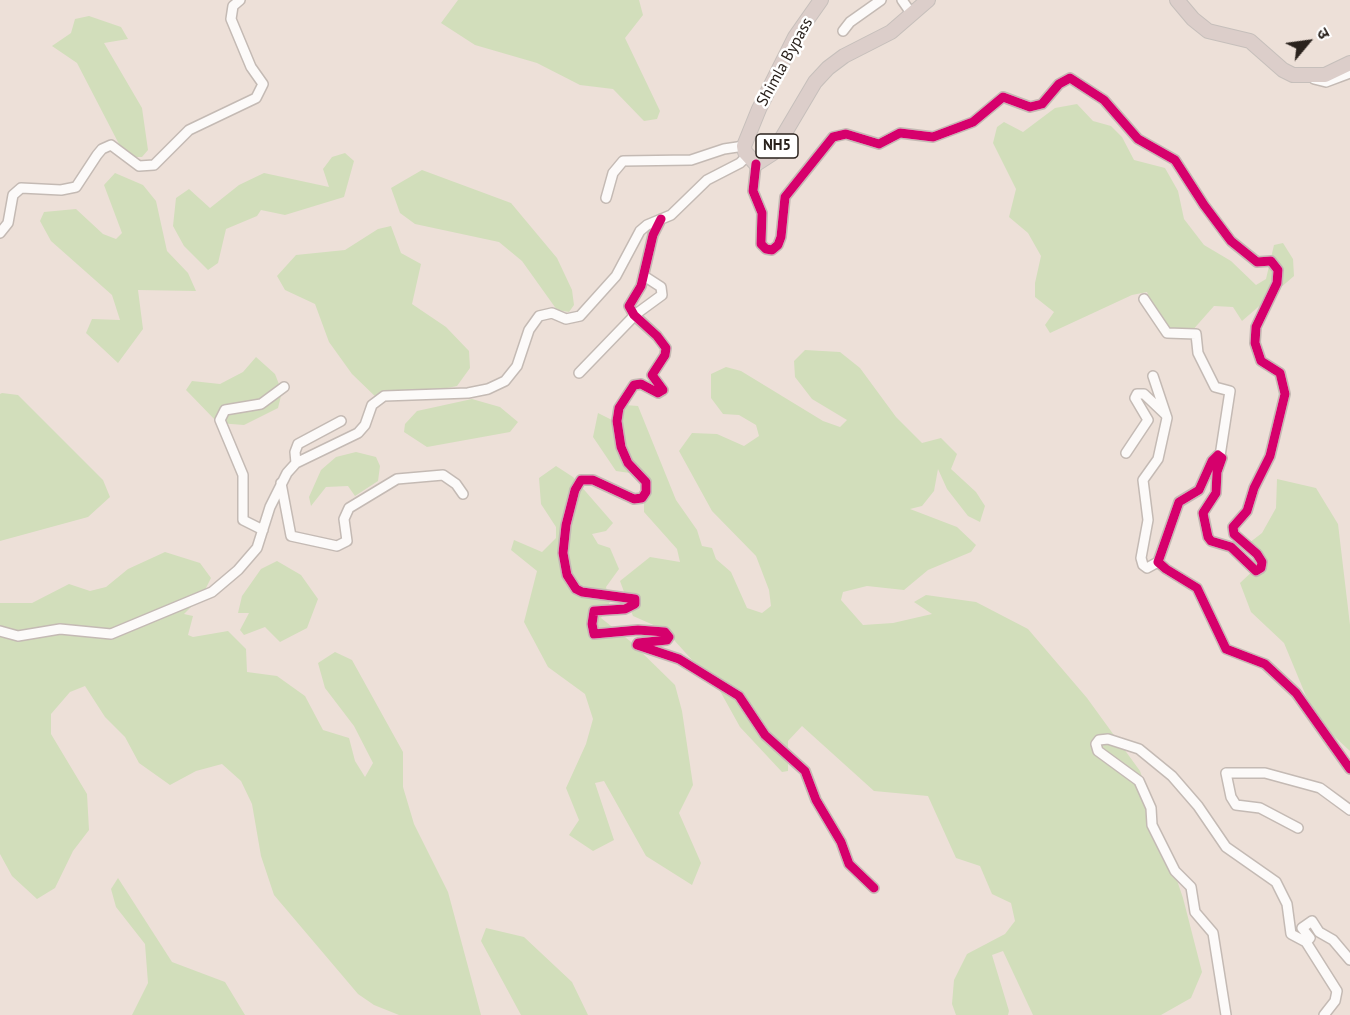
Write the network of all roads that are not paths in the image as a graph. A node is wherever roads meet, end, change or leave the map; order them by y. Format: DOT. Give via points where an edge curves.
graph roads {
  1 [pos="240,0"];
  2 [pos="821,0"];
  3 [pos="881,0"];
  4 [pos="902,0"];
  5 [pos="928,0"];
  6 [pos="1177,0"];
  7 [pos="911,13"];
  8 [pos="843,31"];
  9 [pos="1350,63"];
  10 [pos="1350,73"];
  11 [pos="1309,77"];
  12 [pos="745,149"];
  13 [pos="756,164"];
  14 [pos="606,198"];
  15 [pos="660,219"];
  16 [pos="0,233"];
  17 [pos="644,276"];
  18 [pos="1144,299"];
  19 [pos="634,315"];
  20 [pos="579,373"];
  21 [pos="1153,376"];
  22 [pos="284,387"];
  23 [pos="1167,415"];
  24 [pos="341,421"];
  25 [pos="1126,453"];
  26 [pos="1220,456"];
  27 [pos="296,463"];
  28 [pos="281,483"];
  29 [pos="464,494"];
  30 [pos="263,530"];
  31 [pos="1158,562"];
  32 [pos="0,631"];
  33 [pos="1350,769"];
  34 [pos="1350,810"];
  35 [pos="1298,828"];
  36 [pos="874,888"];
  37 [pos="1306,942"];
  38 [pos="1350,960"];
  39 [pos="1226,1015"];
  40 [pos="1324,1015"];
  1 -- 16 [label="street" via="233,6 231,18 251,67 263,84 256,98 189,130 154,165 139,166 111,145 97,155 76,187 21,188 13,195 8,223"];
  2 -- 12 [label="highway, Shimla Bypass / NH5" via="784,59"];
  3 -- 8 [label="street"];
  4 -- 7 [label="street"];
  5 -- 7 [label="highway, NH5"];
  6 -- 11 [label="highway" via="1208,30 1250,41 1283,70"];
  7 -- 13 [label="highway, NH5" via="891,32 828,68 815,82 773,153"];
  9 -- 11 [label="highway" via="1325,75"];
  10 -- 11 [label="street" via="1326,82"];
  12 -- 13 [label="highway, NH5"];
  12 -- 14 [label="street" via="724,149 691,160 623,161 613,173"];
  12 -- 15 [label="street" via="740,163 707,180 671,215"];
  13 -- 26 [label="street" via="753,191 762,213 761,244 772,249 781,237 785,196 833,136 846,134 879,144 900,133 933,137 973,122 1003,97 1036,107 1049,99 1064,80 1076,80 1114,109 1138,139 1175,160 1216,222 1245,255 1257,262 1269,260 1278,270 1277,283 1256,327 1255,344 1261,361 1282,376 1284,401 1270,456 1247,511 1232,529 1257,554 1262,563 1259,571 1231,547 1208,537 1203,513 1215,496"];
  15 -- 17 [label="street"];
  15 -- 27 [label="street" via="640,231 616,276 580,316 566,319 544,313 533,321 517,366 505,381 468,393 384,396 372,405 365,425 357,433"];
  17 -- 19 [label="street" via="629,306"];
  17 -- 19 [label="street" via="663,292 654,303"];
  18 -- 26 [label="street" via="1167,333 1197,334 1198,353 1215,387 1230,391"];
  19 -- 20 [label="street"];
  19 -- 36 [label="street" via="666,348 652,375 663,390 658,393 640,384 634,386 619,408 617,421 621,447 628,463 646,482 646,492 642,498 634,499 593,480 581,480 566,525 563,553 567,575 582,592 635,599 635,604 625,609 594,611 594,634 665,632 667,640 637,645 680,659 739,696 768,738 805,771 849,864"];
  21 -- 23 [label="street"];
  22 -- 30 [label="street" via="261,404 225,410 220,420 243,474 243,520"];
  23 -- 25 [label="street" via="1144,394 1137,394 1148,420"];
  23 -- 31 [label="street" via="1158,459 1143,480 1148,520 1142,561 1147,568"];
  24 -- 27 [label="street" via="298,444"];
  26 -- 31 [label="street" via="1212,461 1199,490 1179,502"];
  27 -- 28 [label="street"];
  28 -- 29 [label="street" via="291,536 337,546 347,541 344,519 349,508 397,479 443,475"];
  28 -- 30 [label="street"];
  30 -- 32 [label="street" via="249,559 218,587 126,629 96,634 60,628 18,636"];
  31 -- 33 [label="street" via="1197,588 1227,650 1269,666 1296,693"];
  34 -- 35 [label="street" via="1320,788 1265,773 1226,773 1230,797 1236,805 1263,810"];
  37 -- 38 [label="street" via="1310,938 1302,928 1311,921"];
  37 -- 39 [label="street" via="1289,931 1288,908 1276,882 1226,847 1172,776 1136,748 1108,739 1096,742 1098,751 1139,782 1151,808 1152,825 1175,871 1191,887 1194,910 1214,936"];
  37 -- 40 [label="street" via="1337,991 1335,1001"];
}
